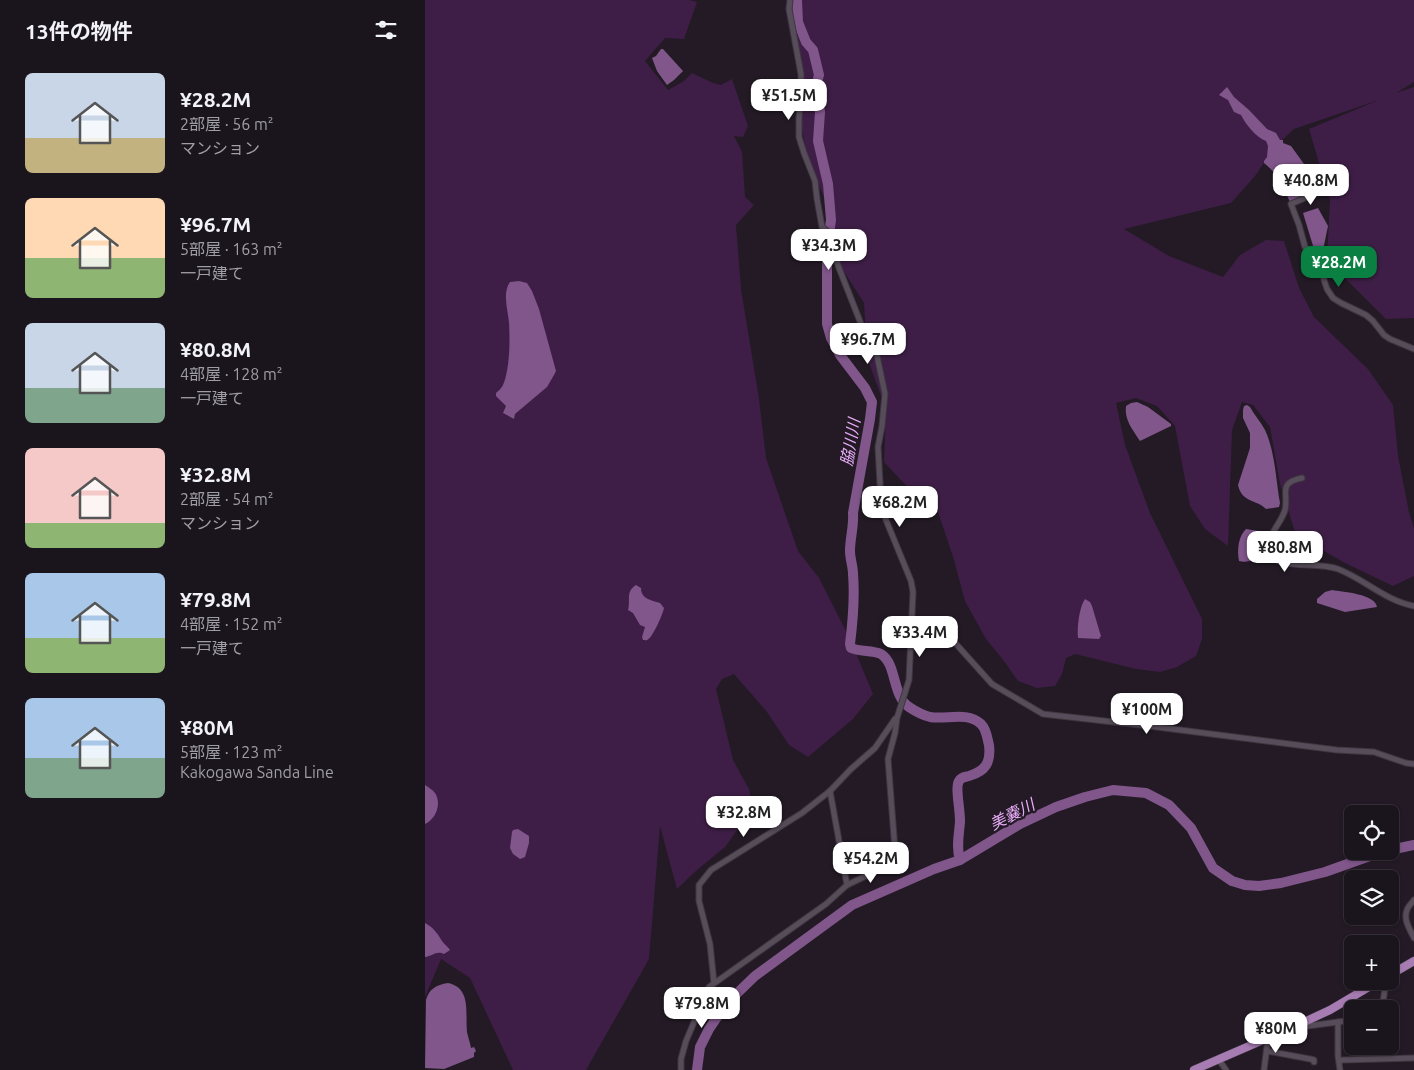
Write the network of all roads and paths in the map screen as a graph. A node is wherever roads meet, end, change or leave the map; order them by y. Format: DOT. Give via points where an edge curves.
graph roads {
  1 [pos="790,0"];
  2 [pos="1323,190"];
  3 [pos="1414,349"];
  4 [pos="1302,478"];
  5 [pos="1414,606"];
  6 [pos="912,625"];
  7 [pos="897,718"];
  8 [pos="1414,764"];
  9 [pos="830,791"];
  10 [pos="847,885"];
  11 [pos="1414,900"];
  12 [pos="1414,938"];
  13 [pos="1414,961"];
  14 [pos="1399,970"];
  15 [pos="714,983"];
  16 [pos="1364,990"];
  17 [pos="1344,1021"];
  18 [pos="1339,1022"];
  19 [pos="1302,1024"];
  20 [pos="1268,1038"];
  21 [pos="1267,1051"];
  22 [pos="1414,1058"];
  23 [pos="1219,1060"];
  24 [pos="1339,1061"];
  25 [pos="1314,1062"];
  26 [pos="681,1070"];
  27 [pos="1194,1070"];
  28 [pos="1226,1070"];
  29 [pos="1264,1070"];
  30 [pos="1340,1070"];
  1 -- 6 [label="street" via="801,74 799,137 815,181 822,227 827,231 863,329 876,351 885,394 878,446 881,501 911,581"];
  2 -- 3 [label="street" via="1291,204 1305,247 1322,264 1327,289 1333,298 1366,315 1384,335"];
  4 -- 5 [label="street" via="1287,484 1285,508 1269,543 1272,557 1279,562 1338,569 1398,602"];
  6 -- 7 [label="street" via="910,670"];
  6 -- 8 [label="street" via="937,629 948,635 992,684 1043,714 1374,752"];
  7 -- 9 [label="street" via="875,748"];
  7 -- 10 [label="street" via="889,759 893,862"];
  9 -- 10 [label="street"];
  9 -- 15 [label="street" via="802,814 711,870 699,885"];
  10 -- 15 [label="street" via="826,904"];
  11 -- 12 [label="street" via="1406,916"];
  13 -- 14 [label="main road"];
  15 -- 26 [label="street" via="709,987 686,1040"];
  16 -- 19 [label="main road"];
  17 -- 18 [label="street"];
  18 -- 19 [label="street"];
  18 -- 24 [label="street"];
  19 -- 20 [label="main road"];
  20 -- 21 [label="street"];
  20 -- 23 [label="main road"];
  21 -- 25 [label="street"];
  21 -- 29 [label="street"];
  22 -- 24 [label="street"];
  23 -- 27 [label="main road"];
  23 -- 28 [label="street"];
  24 -- 30 [label="street"];
}
